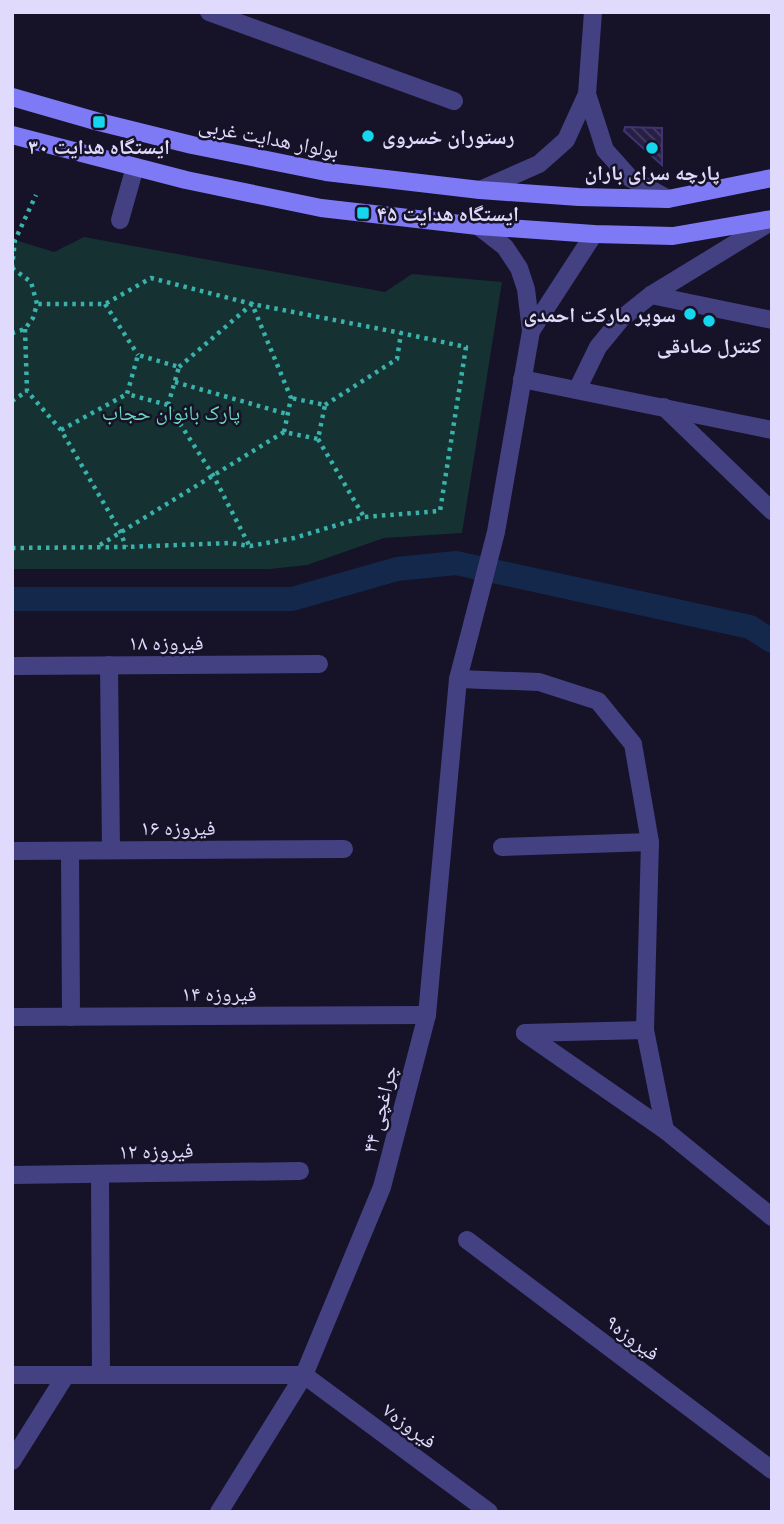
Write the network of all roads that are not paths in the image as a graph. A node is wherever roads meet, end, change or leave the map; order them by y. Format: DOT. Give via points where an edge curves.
graph roads {
  1 [pos="209,12"];
  2 [pos="593,12"];
  3 [pos="587,94"];
  4 [pos="12,97"];
  5 [pos="454,101"];
  6 [pos="12,135"];
  7 [pos="135,167"];
  8 [pos="772,178"];
  9 [pos="480,190"];
  10 [pos="668,199"];
  11 [pos="120,220"];
  12 [pos="772,220"];
  13 [pos="478,226"];
  14 [pos="594,234"];
  15 [pos="651,295"];
  16 [pos="772,320"];
  17 [pos="531,331"];
  18 [pos="522,379"];
  19 [pos="577,390"];
  20 [pos="664,407"];
  21 [pos="772,430"];
  22 [pos="772,510"];
  23 [pos="319,664"];
  24 [pos="12,666"];
  25 [pos="109,666"];
  26 [pos="458,679"];
  27 [pos="650,842"];
  28 [pos="502,847"];
  29 [pos="344,849"];
  30 [pos="111,850"];
  31 [pos="12,851"];
  32 [pos="70,851"];
  33 [pos="426,1015"];
  34 [pos="12,1017"];
  35 [pos="71,1017"];
  36 [pos="645,1030"];
  37 [pos="665,1130"];
  38 [pos="300,1171"];
  39 [pos="100,1174"];
  40 [pos="12,1175"];
  41 [pos="772,1217"];
  42 [pos="467,1240"];
  43 [pos="12,1375"];
  44 [pos="66,1375"];
  45 [pos="101,1375"];
  46 [pos="304,1375"];
  47 [pos="12,1461"];
  48 [pos="772,1470"];
  49 [pos="219,1512"];
  50 [pos="489,1512"];
  1 -- 5 [label="street"];
  2 -- 3 [label="street"];
  3 -- 9 [label="street" via="566,140 539,164"];
  3 -- 10 [label="street" via="605,150 630,177"];
  4 -- 9 [label="main road, بولوار هدایت غربی" via="192,145 312,170"];
  6 -- 7 [label="main road"];
  7 -- 11 [label="street"];
  7 -- 13 [label="main road" via="321,208"];
  8 -- 10 [label="main road, بولوار هدایت غربی"];
  9 -- 10 [label="main road, بولوار هدایت غربی"];
  12 -- 14 [label="main road" via="673,236"];
  12 -- 15 [label="street"];
  13 -- 14 [label="main road"];
  13 -- 17 [label="street" via="505,247 519,268"];
  14 -- 17 [label="street"];
  15 -- 16 [label="street"];
  15 -- 19 [label="street" via="621,319 598,347"];
  17 -- 18 [label="street, چراغچی ۴۴"];
  18 -- 19 [label="street"];
  18 -- 26 [label="street, چراغچی ۴۴" via="496,532"];
  19 -- 20 [label="street"];
  20 -- 21 [label="street"];
  20 -- 22 [label="street"];
  23 -- 25 [label="street, فیروزه ۱۸"];
  24 -- 25 [label="street, فیروزه ۱۸"];
  25 -- 30 [label="street"];
  26 -- 27 [label="street" via="539,682 598,701 633,744"];
  26 -- 33 [label="street, چراغچی ۴۴"];
  27 -- 28 [label="street"];
  27 -- 36 [label="street"];
  29 -- 30 [label="street, فیروزه ۱۶"];
  30 -- 32 [label="street, فیروزه ۱۶"];
  31 -- 32 [label="street, فیروزه ۱۶"];
  32 -- 35 [label="street"];
  33 -- 35 [label="street, فیروزه ۱۴"];
  33 -- 46 [label="street, چراغچی ۴۴" via="382,1187"];
  34 -- 35 [label="street, فیروزه ۱۴"];
  36 -- 37 [label="street"];
  36 -- 37 [label="street" via="525,1033"];
  37 -- 41 [label="street"];
  38 -- 39 [label="street, فیروزه ۱۲"];
  39 -- 40 [label="street, فیروزه ۱۲"];
  39 -- 45 [label="street"];
  42 -- 48 [label="street, فیروزه۹"];
  43 -- 44 [label="street"];
  44 -- 45 [label="street"];
  44 -- 47 [label="street"];
  45 -- 46 [label="street"];
  46 -- 49 [label="street, چراغچی ۴۴"];
  46 -- 50 [label="street, فیروزه۷"];
}
